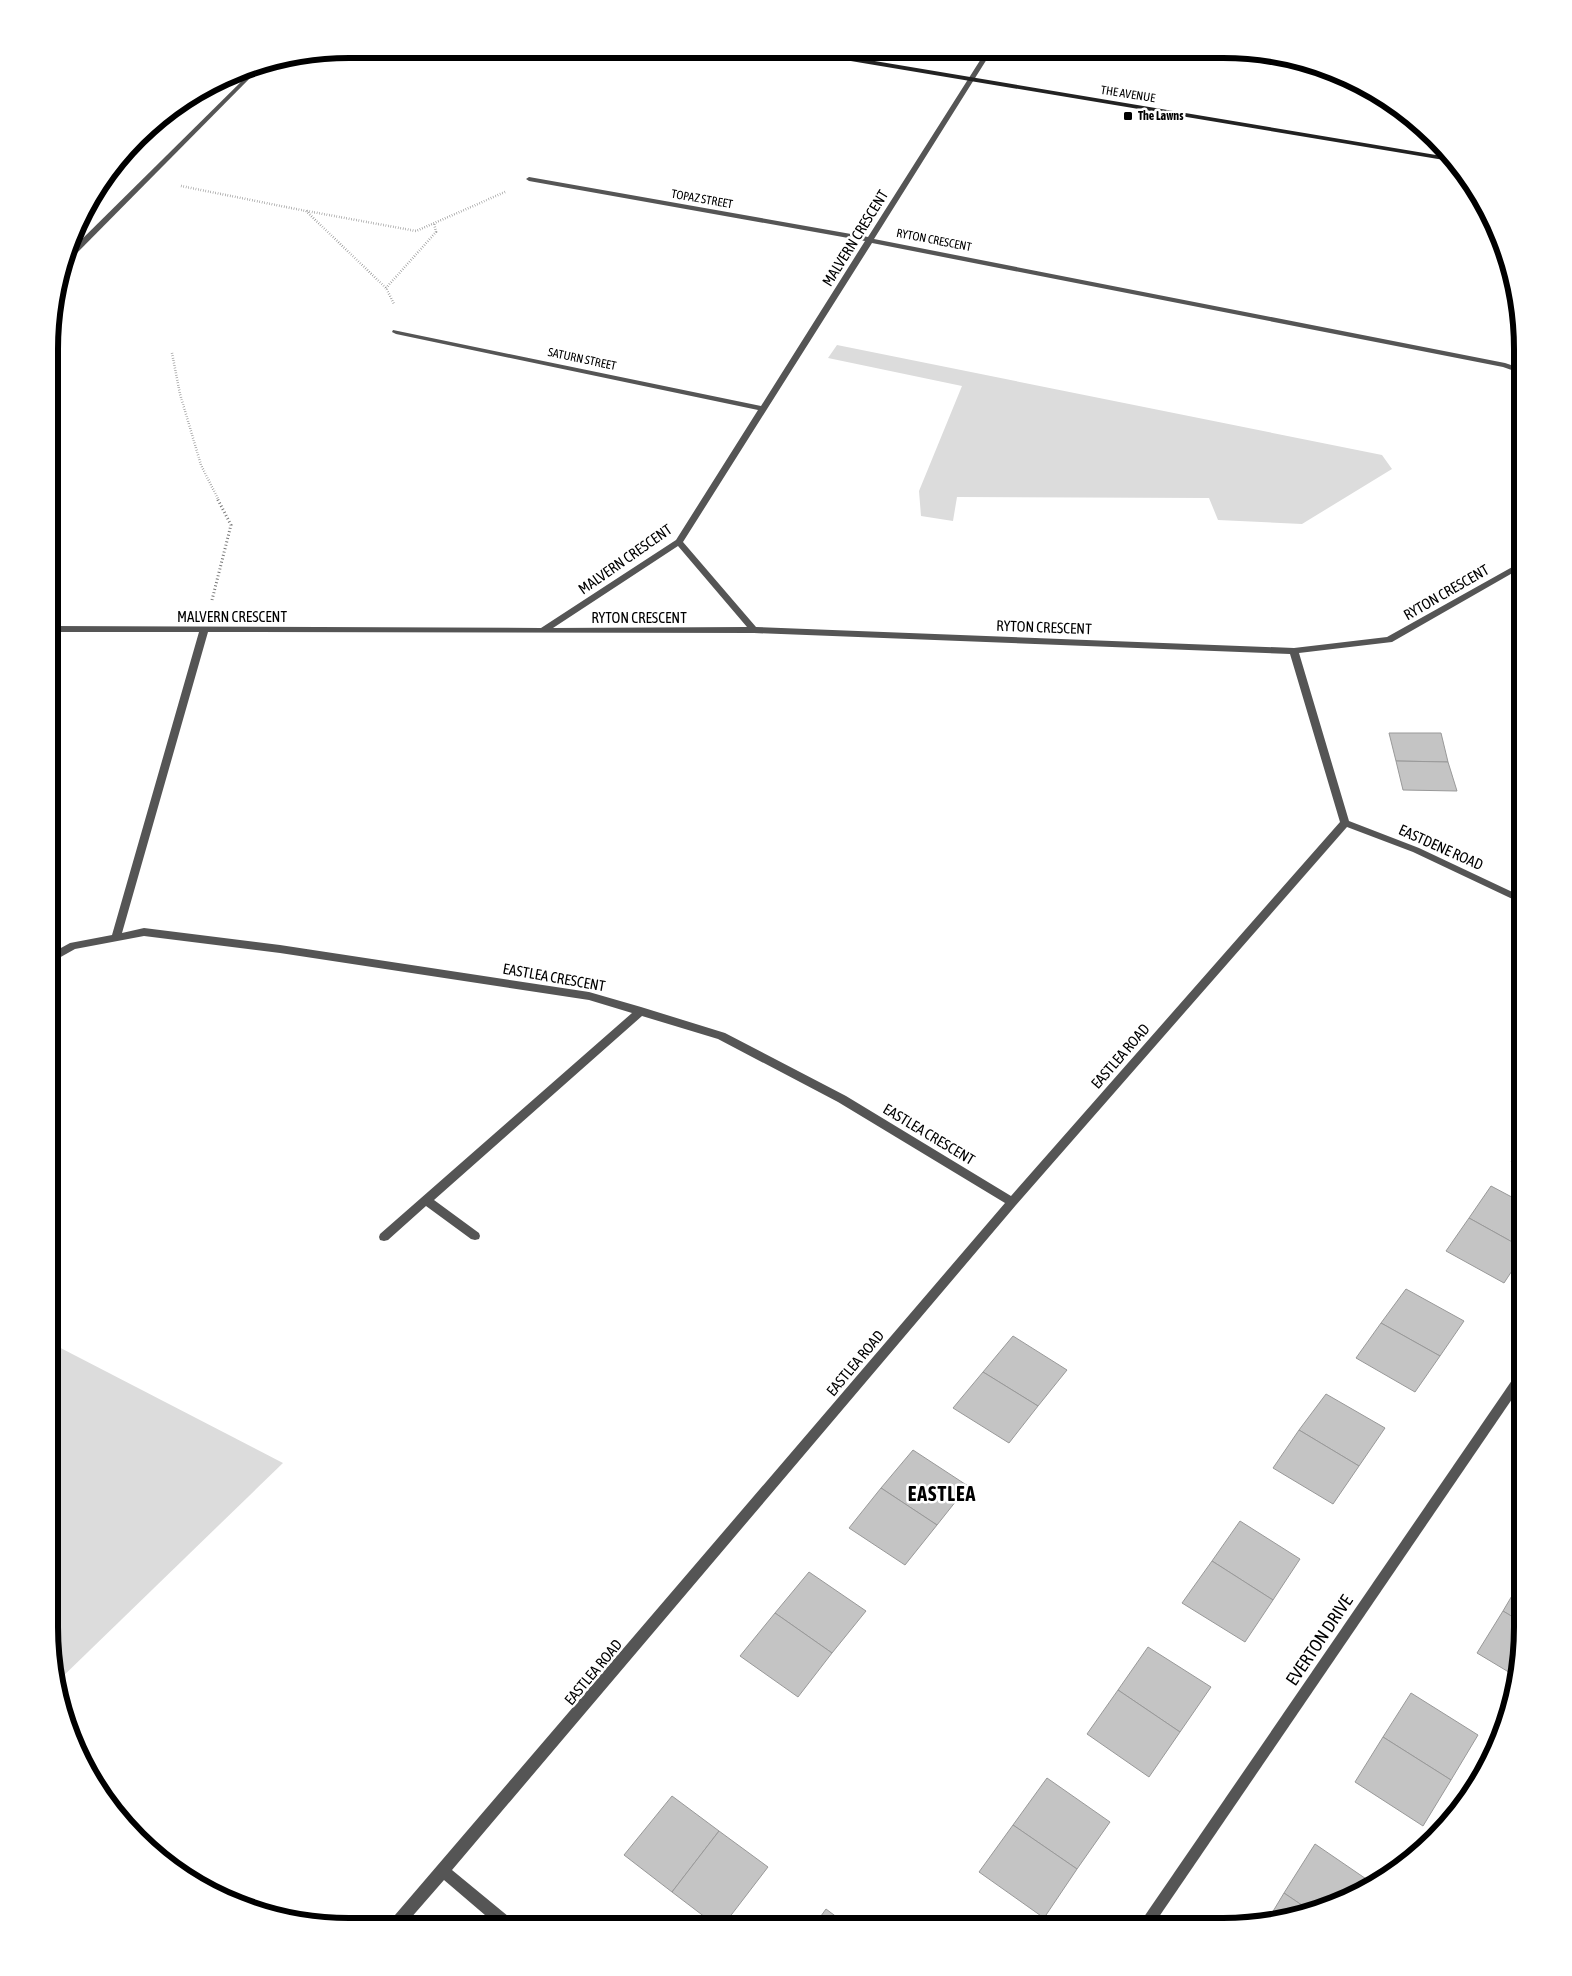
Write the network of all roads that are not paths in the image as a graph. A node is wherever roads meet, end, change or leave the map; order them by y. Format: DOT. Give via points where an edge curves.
graph roads {
  1 [pos="843,58"];
  2 [pos="985,58"];
  3 [pos="253,74"];
  4 [pos="971,80"];
  5 [pos="1443,158"];
  6 [pos="531,180"];
  7 [pos="870,240"];
  8 [pos="74,252"];
  9 [pos="396,332"];
  10 [pos="1514,368"];
  11 [pos="763,409"];
  12 [pos="680,542"];
  13 [pos="1514,569"];
  14 [pos="58,629"];
  15 [pos="204,630"];
  16 [pos="754,630"];
  17 [pos="543,631"];
  18 [pos="1294,651"];
  19 [pos="1345,823"];
  20 [pos="1514,897"];
  21 [pos="116,938"];
  22 [pos="58,954"];
  23 [pos="641,1011"];
  24 [pos="426,1200"];
  25 [pos="1012,1202"];
  26 [pos="474,1236"];
  27 [pos="384,1237"];
  28 [pos="1514,1386"];
  29 [pos="443,1872"];
  30 [pos="402,1918"];
  31 [pos="499,1918"];
  32 [pos="1150,1918"];
  1 -- 4 [label="street, THE AVENUE"];
  2 -- 4 [label="street, MALVERN CRESCENT"];
  3 -- 8 [label="street"];
  4 -- 5 [label="street, THE AVENUE"];
  4 -- 7 [label="street, MALVERN CRESCENT"];
  6 -- 7 [label="street, TOPAZ STREET"];
  7 -- 10 [label="street, RYTON CRESCENT"];
  7 -- 11 [label="street, MALVERN CRESCENT"];
  9 -- 11 [label="street, SATURN STREET"];
  11 -- 12 [label="street, MALVERN CRESCENT"];
  12 -- 16 [label="street"];
  12 -- 17 [label="street, MALVERN CRESCENT"];
  13 -- 18 [label="street, RYTON CRESCENT" via="1390,640"];
  14 -- 15 [label="street, MALVERN CRESCENT"];
  15 -- 17 [label="street, MALVERN CRESCENT"];
  15 -- 21 [label="street"];
  16 -- 17 [label="street, RYTON CRESCENT"];
  16 -- 18 [label="street, RYTON CRESCENT"];
  18 -- 19 [label="street"];
  19 -- 20 [label="street, EASTDENE ROAD" via="1416,850"];
  19 -- 25 [label="street, EASTLEA ROAD"];
  21 -- 22 [label="street, EASTLEA CRESCENT" via="73,946"];
  21 -- 23 [label="street, EASTLEA CRESCENT" via="144,932 280,949 589,996"];
  23 -- 24 [label="street"];
  23 -- 25 [label="street, EASTLEA CRESCENT" via="721,1036 842,1100"];
  24 -- 26 [label="street"];
  24 -- 27 [label="street"];
  25 -- 29 [label="street, EASTLEA ROAD"];
  28 -- 32 [label="street, EVERTON DRIVE"];
  29 -- 30 [label="street, EASTLEA ROAD"];
  29 -- 31 [label="street"];
}
